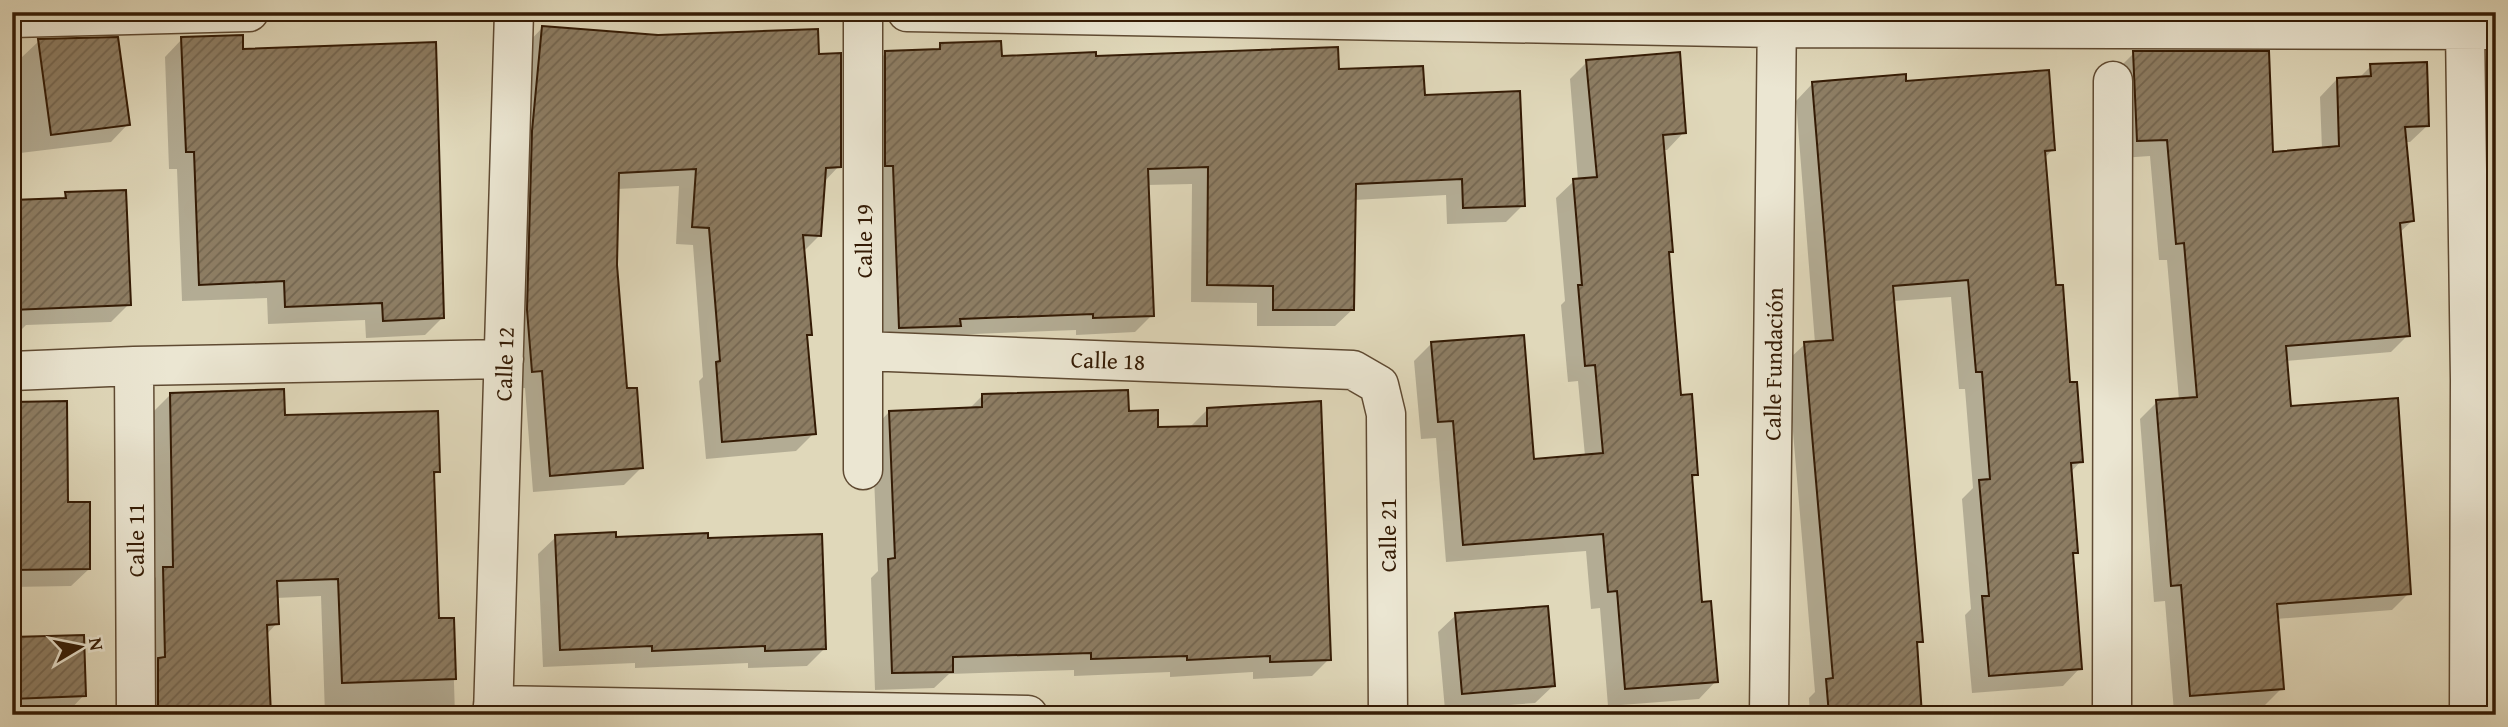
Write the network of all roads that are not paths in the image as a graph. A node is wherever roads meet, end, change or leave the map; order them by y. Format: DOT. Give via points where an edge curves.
graph roads {
  1 [pos="249,12"];
  2 [pos="514,12"];
  3 [pos="863,12"];
  4 [pos="907,12"];
  5 [pos="12,18"];
  6 [pos="1777,20"];
  7 [pos="2481,29"];
  8 [pos="2113,81"];
  9 [pos="863,351"];
  10 [pos="504,359"];
  11 [pos="134,366"];
  12 [pos="1353,370"];
  13 [pos="12,371"];
  14 [pos="2483,380"];
  15 [pos="863,470"];
  16 [pos="493,710"];
  17 [pos="136,715"];
  18 [pos="1028,715"];
  19 [pos="1388,715"];
  20 [pos="1769,715"];
  21 [pos="2112,715"];
  22 [pos="2469,715"];
  1 -- 5 [label="street"];
  2 -- 10 [label="street, Calle 12"];
  3 -- 9 [label="street, Calle 19"];
  4 -- 6 [label="street"];
  6 -- 7 [label="street"];
  6 -- 20 [label="street, Calle Fundación"];
  7 -- 14 [label="street"];
  8 -- 21 [label="street"];
  9 -- 12 [label="street, Calle 18"];
  9 -- 15 [label="street, Calle 19"];
  10 -- 11 [label="street"];
  10 -- 16 [label="street, Calle 12"];
  11 -- 13 [label="street"];
  11 -- 17 [label="street, Calle 11"];
  12 -- 19 [label="street, Calle 21" via="1378,385 1386,414"];
  14 -- 22 [label="street"];
  16 -- 18 [label="street"];
}
